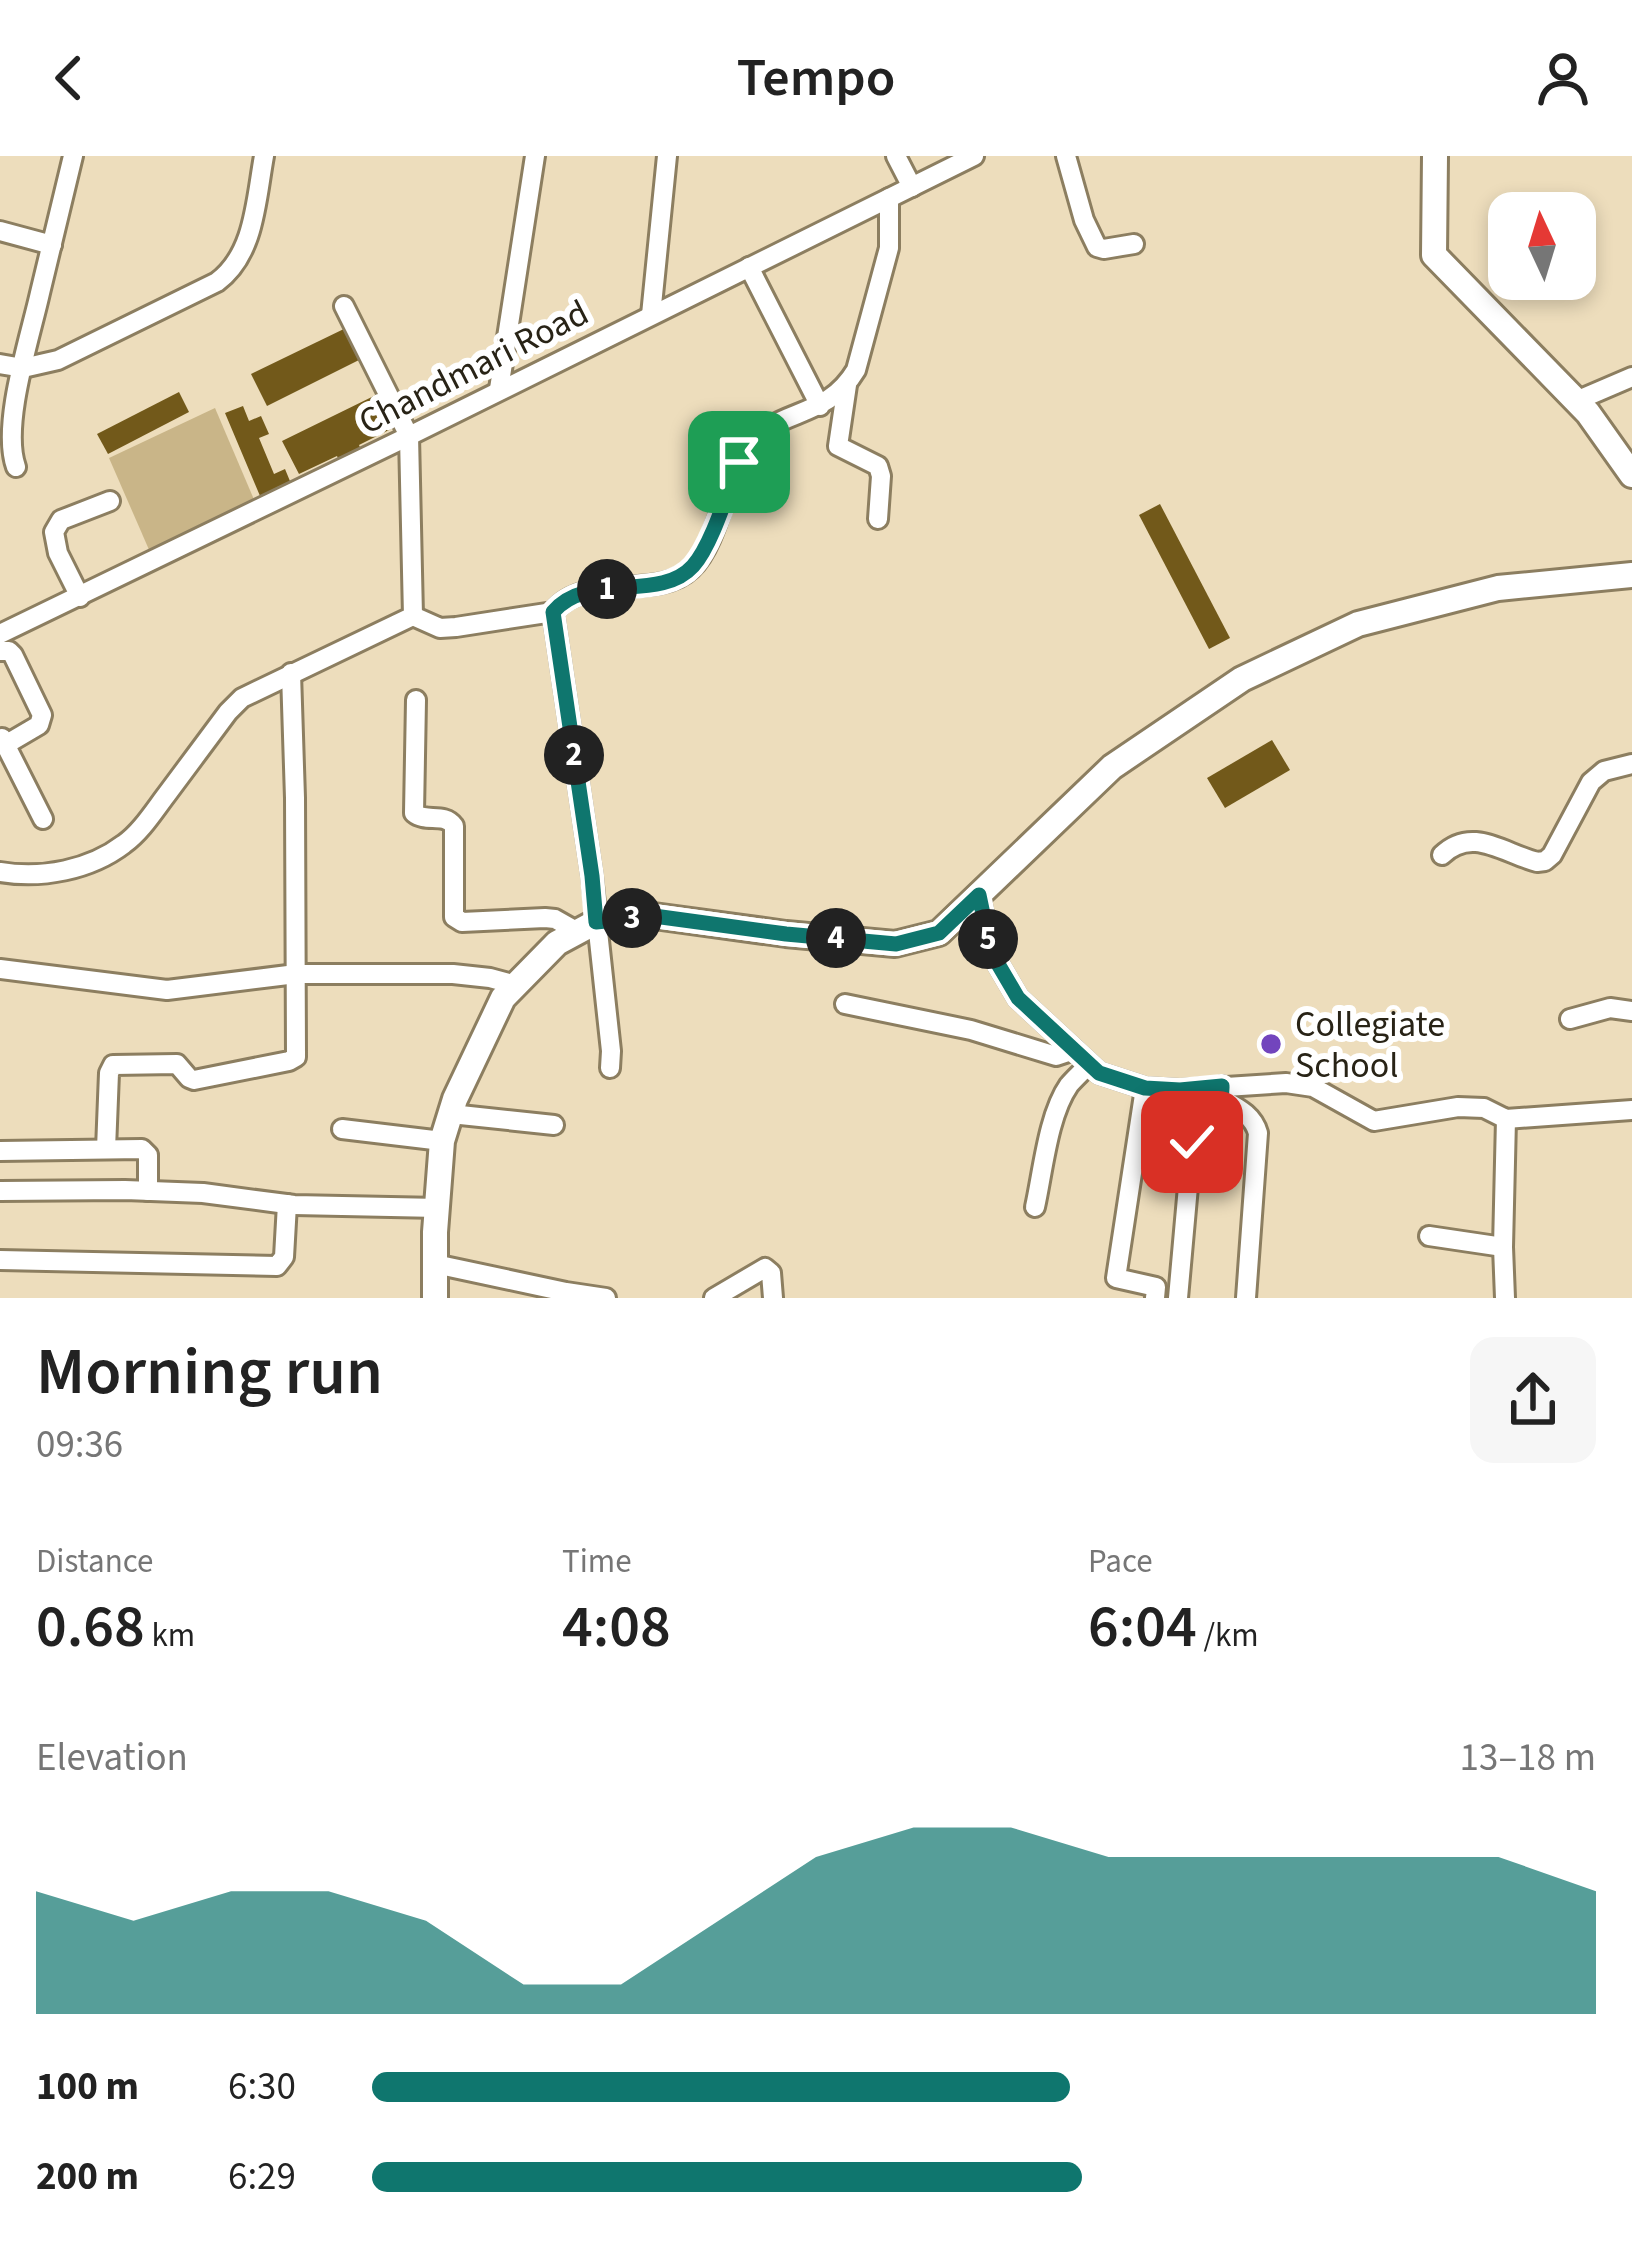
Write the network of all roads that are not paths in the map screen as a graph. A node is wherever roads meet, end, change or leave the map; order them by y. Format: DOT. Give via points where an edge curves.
graph roads {
  1 [pos="74,156"];
  2 [pos="265,156"];
  3 [pos="535,156"];
  4 [pos="667,156"];
  5 [pos="896,156"];
  6 [pos="974,156"];
  7 [pos="1066,156"];
  8 [pos="1435,156"];
  9 [pos="912,187"];
  10 [pos="889,198"];
  11 [pos="0,231"];
  12 [pos="1134,244"];
  13 [pos="52,245"];
  14 [pos="749,267"];
  15 [pos="344,306"];
  16 [pos="651,315"];
  17 [pos="0,364"];
  18 [pos="23,368"];
  19 [pos="1632,377"];
  20 [pos="847,385"];
  21 [pos="499,389"];
  22 [pos="1576,401"];
  23 [pos="820,406"];
  24 [pos="409,436"];
  25 [pos="16,467"];
  26 [pos="1632,475"];
  27 [pos="110,501"];
  28 [pos="878,519"];
  29 [pos="1632,575"];
  30 [pos="80,597"];
  31 [pos="553,612"];
  32 [pos="413,616"];
  33 [pos="0,634"];
  34 [pos="0,651"];
  35 [pos="291,673"];
  36 [pos="416,700"];
  37 [pos="3,740"];
  38 [pos="1632,764"];
  39 [pos="44,819"];
  40 [pos="1442,855"];
  41 [pos="0,872"];
  42 [pos="979,895"];
  43 [pos="587,927"];
  44 [pos="0,969"];
  45 [pos="296,974"];
  46 [pos="515,985"];
  47 [pos="845,1004"];
  48 [pos="1632,1011"];
  49 [pos="1570,1019"];
  50 [pos="1074,1050"];
  51 [pos="1090,1064"];
  52 [pos="610,1068"];
  53 [pos="1145,1088"];
  54 [pos="1222,1093"];
  55 [pos="1632,1110"];
  56 [pos="451,1114"];
  57 [pos="1505,1119"];
  58 [pos="554,1125"];
  59 [pos="342,1129"];
  60 [pos="442,1141"];
  61 [pos="106,1149"];
  62 [pos="0,1151"];
  63 [pos="0,1191"];
  64 [pos="148,1191"];
  65 [pos="287,1204"];
  66 [pos="1035,1207"];
  67 [pos="439,1208"];
  68 [pos="1429,1235"];
  69 [pos="1503,1247"];
  70 [pos="0,1260"];
  71 [pos="435,1264"];
  72 [pos="435,1298"];
  73 [pos="606,1298"];
  74 [pos="714,1298"];
  75 [pos="773,1298"];
  76 [pos="1155,1298"];
  77 [pos="1178,1298"];
  78 [pos="1246,1298"];
  79 [pos="1505,1298"];
  1 -- 13 [label="street"];
  2 -- 18 [label="street" via="248,236 230,272 58,360"];
  3 -- 21 [label="street"];
  4 -- 16 [label="street"];
  5 -- 9 [label="street"];
  6 -- 9 [label="street, Chandmari Road"];
  7 -- 12 [label="street" via="1097,247"];
  8 -- 22 [label="main road" via="1434,255"];
  9 -- 10 [label="street, Chandmari Road"];
  10 -- 14 [label="street, Chandmari Road"];
  10 -- 20 [label="street" via="889,248"];
  11 -- 13 [label="street"];
  13 -- 18 [label="street"];
  14 -- 16 [label="street, Chandmari Road"];
  14 -- 23 [label="street"];
  15 -- 24 [label="street"];
  16 -- 21 [label="street, Chandmari Road"];
  17 -- 18 [label="street"];
  18 -- 25 [label="street" via="11,438"];
  19 -- 22 [label="street"];
  20 -- 23 [label="street"];
  20 -- 28 [label="street" via="838,446 878,466"];
  21 -- 24 [label="street, Chandmari Road"];
  22 -- 26 [label="main road"];
  23 -- 31 [label="street" via="779,422 746,448 692,569 575,595"];
  24 -- 30 [label="street, Chandmari Road"];
  24 -- 32 [label="street"];
  27 -- 30 [label="street" via="61,520 54,532"];
  29 -- 42 [label="main road" via="1498,588 1378,618 1242,679 1112,766"];
  30 -- 33 [label="street, Chandmari Road"];
  31 -- 32 [label="street" via="440,628"];
  31 -- 43 [label="street" via="592,876"];
  32 -- 35 [label="street"];
  34 -- 37 [label="street" via="13,655 42,715 39,725"];
  35 -- 41 [label="street" via="228,712 126,843 57,873"];
  35 -- 45 [label="street"];
  36 -- 43 [label="street" via="414,813 454,826 454,917"];
  37 -- 39 [label="street"];
  38 -- 40 [label="street" via="1591,782 1546,861 1466,841"];
  42 -- 43 [label="main road" via="939,933 896,944 654,916"];
  42 -- 50 [label="street" via="991,952 1018,998"];
  43 -- 46 [label="main road" via="557,943"];
  43 -- 52 [label="street"];
  44 -- 45 [label="street" via="167,990"];
  45 -- 46 [label="street" via="453,974"];
  45 -- 61 [label="street" via="294,1059 194,1080 177,1064 113,1065"];
  46 -- 56 [label="main road"];
  47 -- 50 [label="street" via="1056,1056"];
  48 -- 49 [label="street"];
  50 -- 51 [label="street"];
  51 -- 53 [label="street"];
  51 -- 66 [label="street" via="1061,1099"];
  53 -- 54 [label="street"];
  53 -- 76 [label="street" via="1116,1278 1156,1287"];
  54 -- 57 [label="street" via="1286,1083 1313,1087 1374,1120 1459,1107"];
  54 -- 77 [label="street" via="1192,1142"];
  54 -- 78 [label="street" via="1258,1133"];
  55 -- 57 [label="street"];
  56 -- 58 [label="street"];
  56 -- 60 [label="main road"];
  57 -- 69 [label="street"];
  59 -- 60 [label="street"];
  60 -- 67 [label="main road"];
  61 -- 62 [label="street"];
  61 -- 64 [label="street" via="146,1150"];
  63 -- 64 [label="street"];
  64 -- 65 [label="street"];
  65 -- 67 [label="street"];
  65 -- 70 [label="street" via="277,1266"];
  67 -- 71 [label="main road"];
  68 -- 69 [label="street"];
  69 -- 79 [label="street"];
  71 -- 72 [label="main road"];
  71 -- 73 [label="street"];
  74 -- 75 [label="street" via="765,1268"];
}
